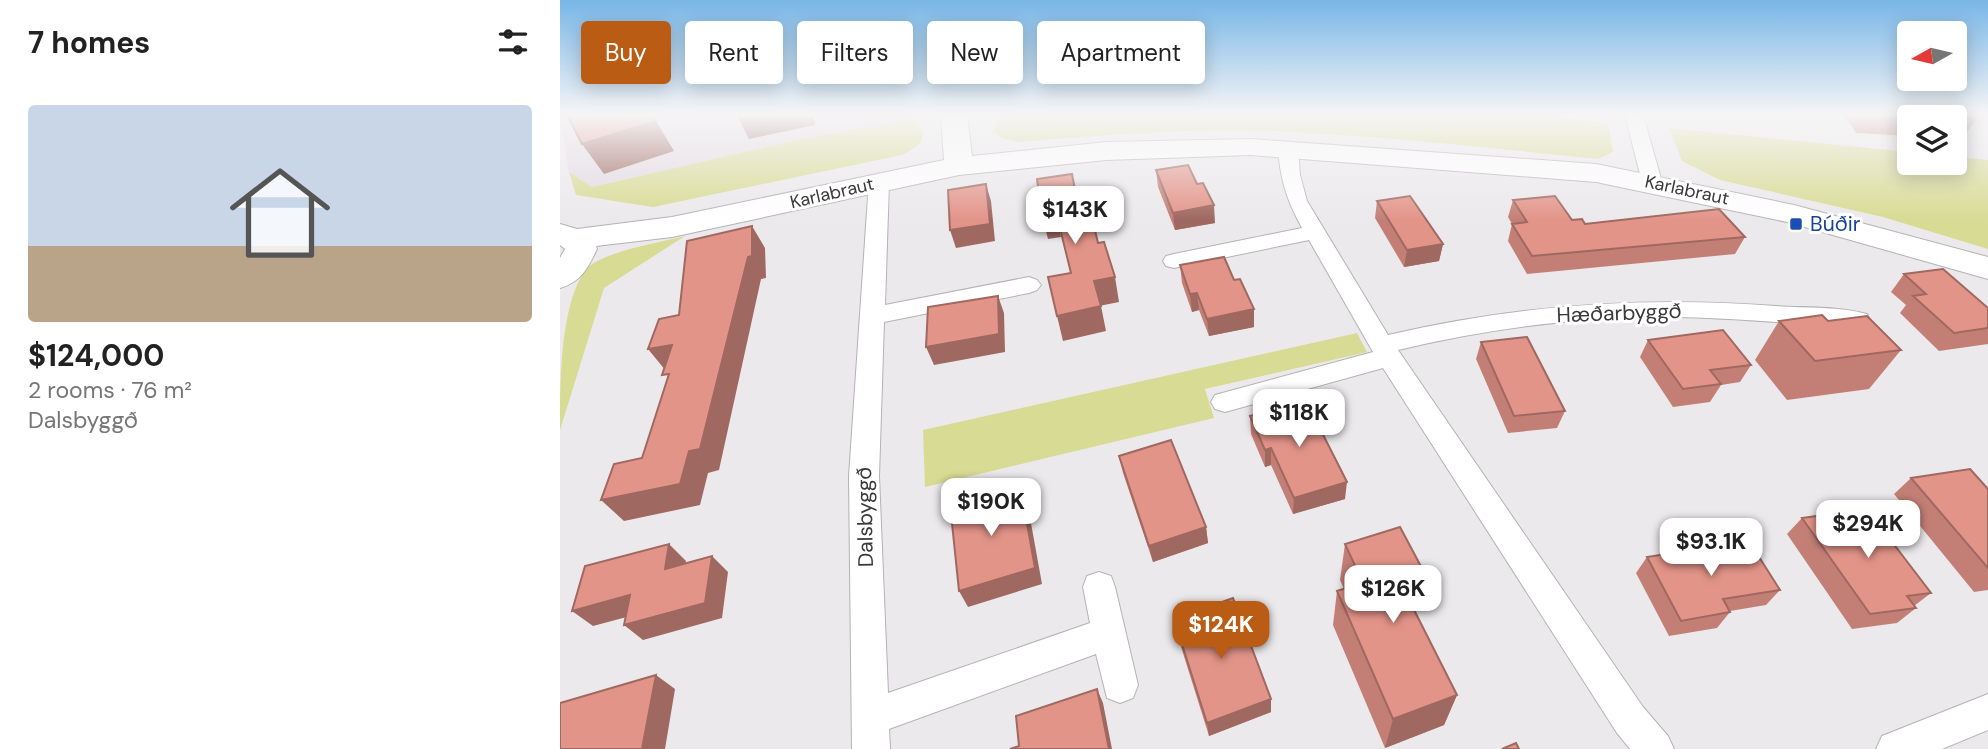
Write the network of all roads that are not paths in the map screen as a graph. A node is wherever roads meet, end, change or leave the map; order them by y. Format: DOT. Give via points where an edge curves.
graph roads {
  1 [pos="957,150"];
  2 [pos="1140,150"];
  3 [pos="1288,150"];
  4 [pos="1312,150"];
  5 [pos="1643,150"];
  6 [pos="959,166"];
  7 [pos="879,182"];
  8 [pos="1652,182"];
  9 [pos="1315,232"];
  10 [pos="567,254"];
  11 [pos="1174,261"];
  12 [pos="1988,268"];
  13 [pos="1029,285"];
  14 [pos="871,316"];
  15 [pos="1858,320"];
  16 [pos="1385,351"];
  17 [pos="1224,402"];
  18 [pos="1098,587"];
  19 [pos="1109,633"];
  20 [pos="1120,685"];
  21 [pos="1988,712"];
  22 [pos="870,733"];
  23 [pos="1655,749"];
  24 [pos="1895,749"];
  1 -- 6 [label="street"];
  2 -- 6 [label="street, Karlabraut"];
  3 -- 9 [label="street" via="1297,201"];
  4 -- 8 [label="street, Karlabraut" via="1597,173"];
  5 -- 8 [label="street"];
  6 -- 7 [label="street, Karlabraut"];
  7 -- 10 [label="street, Karlabraut"];
  7 -- 14 [label="street, Dalsbyggð"];
  8 -- 12 [label="street, Karlabraut" via="1807,217"];
  9 -- 11 [label="street"];
  9 -- 16 [label="street"];
  13 -- 14 [label="street"];
  14 -- 22 [label="street, Dalsbyggð" via="864,476"];
  15 -- 16 [label="street, Hæðarbyggð" via="1676,309 1600,312 1441,330"];
  16 -- 17 [label="street, Hæðarbyggð"];
  16 -- 23 [label="street" via="1630,720"];
  18 -- 19 [label="street"];
  19 -- 20 [label="street"];
  19 -- 22 [label="street, Dalsbyggð"];
  21 -- 24 [label="street"];
}
